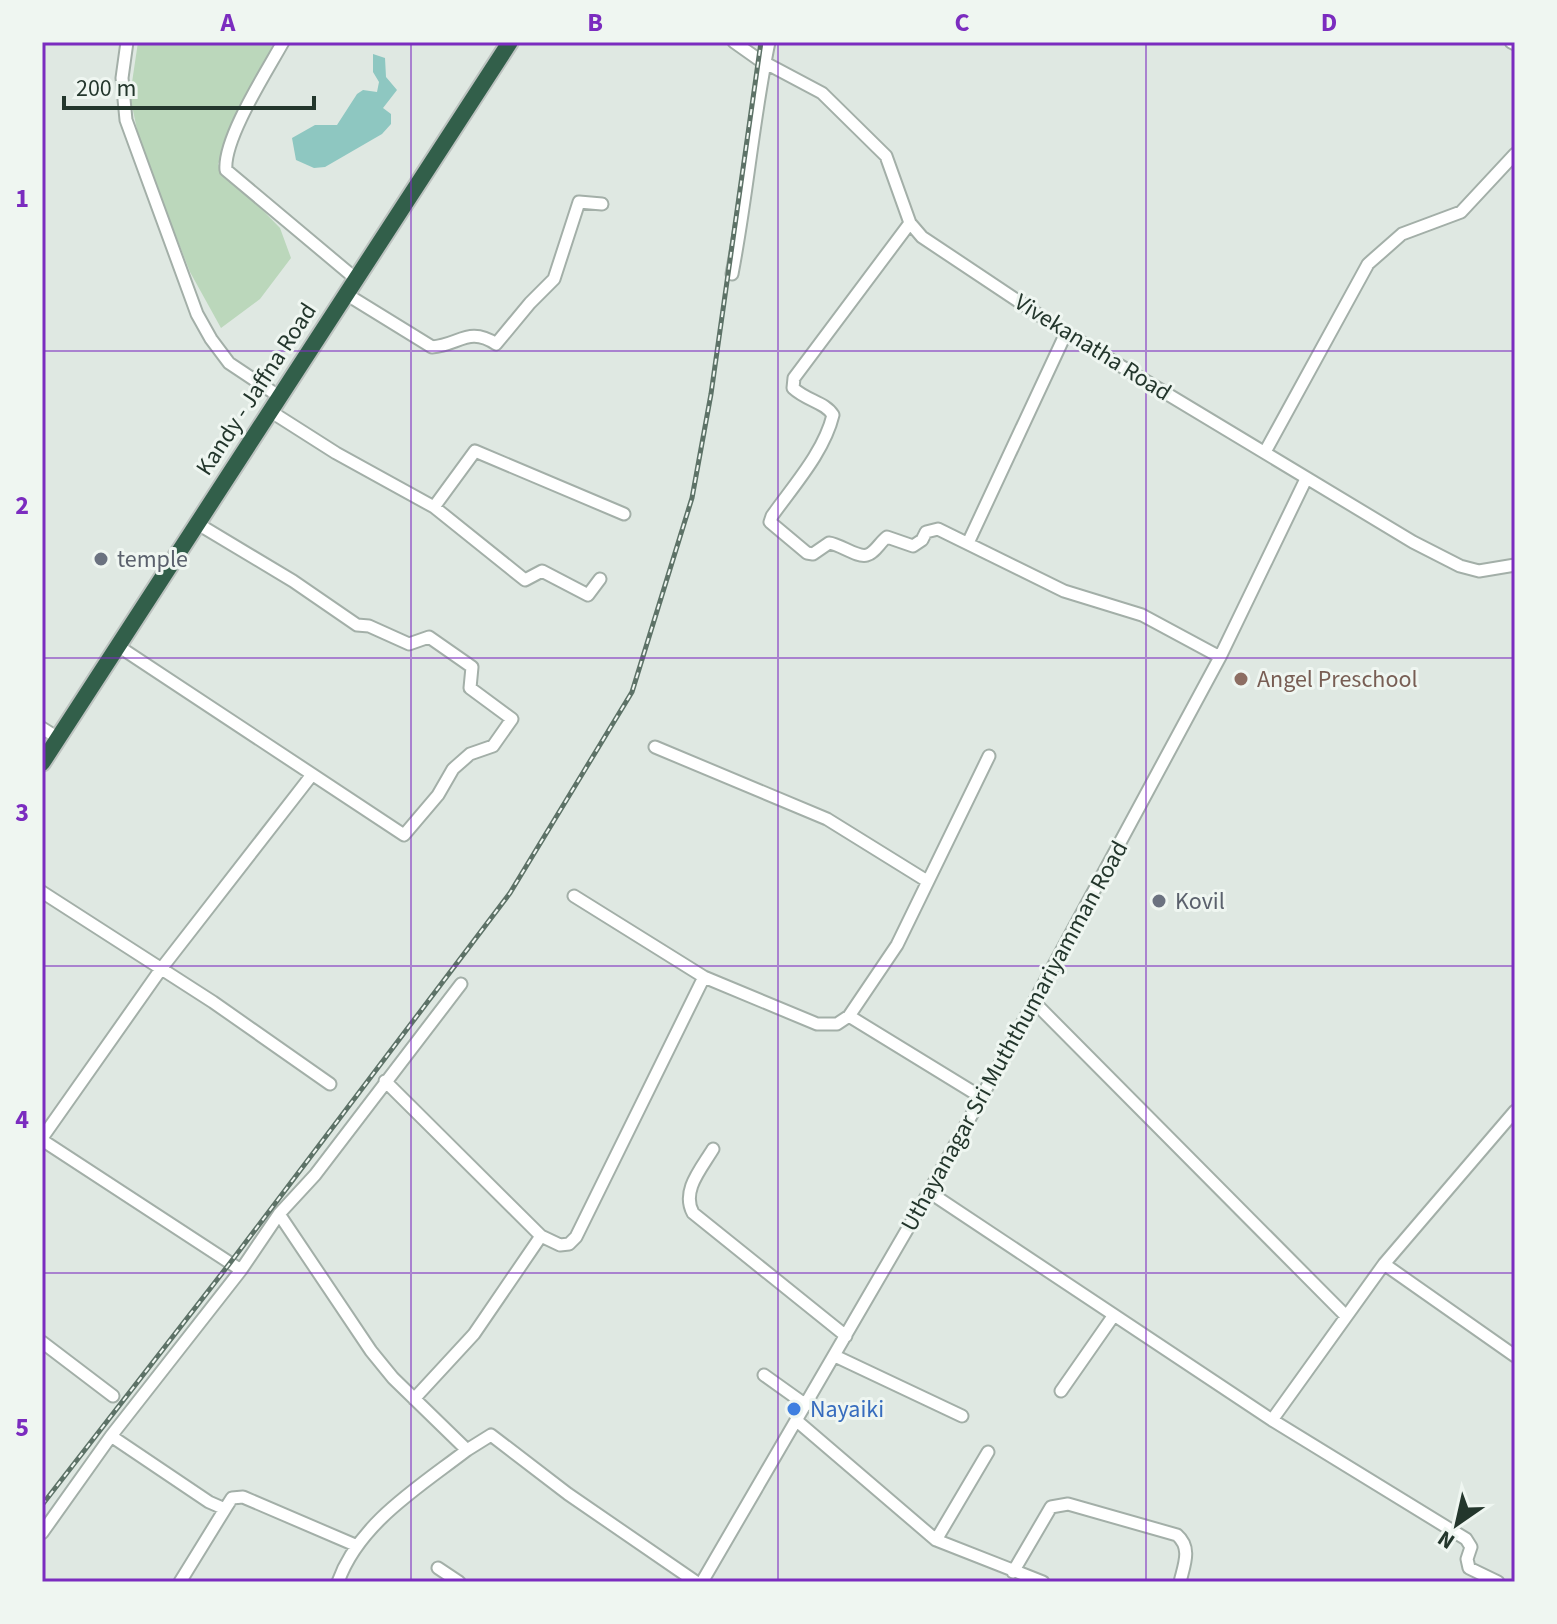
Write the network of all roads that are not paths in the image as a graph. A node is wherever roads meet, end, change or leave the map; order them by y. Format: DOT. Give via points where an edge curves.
graph roads {
  1 [pos="127,42"];
  2 [pos="283,42"];
  3 [pos="510,42"];
  4 [pos="734,42"];
  5 [pos="769,42"];
  6 [pos="765,62"];
  7 [pos="1515,154"];
  8 [pos="602,204"];
  9 [pos="910,223"];
  10 [pos="732,274"];
  11 [pos="356,279"];
  12 [pos="346,294"];
  13 [pos="1066,333"];
  14 [pos="280,397"];
  15 [pos="270,411"];
  16 [pos="1265,452"];
  17 [pos="1306,479"];
  18 [pos="434,507"];
  19 [pos="624,514"];
  20 [pos="198,524"];
  21 [pos="968,543"];
  22 [pos="1515,567"];
  23 [pos="600,579"];
  24 [pos="118,646"];
  25 [pos="1220,657"];
  26 [pos="42,728"];
  27 [pos="58,738"];
  28 [pos="655,747"];
  29 [pos="989,756"];
  30 [pos="42,763"];
  31 [pos="311,776"];
  32 [pos="927,881"];
  33 [pos="42,892"];
  34 [pos="574,896"];
  35 [pos="161,969"];
  36 [pos="704,977"];
  37 [pos="461,984"];
  38 [pos="1034,1002"];
  39 [pos="849,1016"];
  40 [pos="385,1081"];
  41 [pos="330,1084"];
  42 [pos="981,1097"];
  43 [pos="1515,1111"];
  44 [pos="42,1139"];
  45 [pos="713,1149"];
  46 [pos="929,1192"];
  47 [pos="279,1214"];
  48 [pos="541,1236"];
  49 [pos="1384,1264"];
  50 [pos="241,1270"];
  51 [pos="1114,1315"];
  52 [pos="1346,1316"];
  53 [pos="846,1336"];
  54 [pos="42,1342"];
  55 [pos="835,1356"];
  56 [pos="1515,1356"];
  57 [pos="764,1375"];
  58 [pos="1061,1391"];
  59 [pos="113,1396"];
  60 [pos="414,1399"];
  61 [pos="806,1405"];
  62 [pos="962,1416"];
  63 [pos="1272,1420"];
  64 [pos="797,1421"];
  65 [pos="111,1436"];
  66 [pos="467,1450"];
  67 [pos="988,1452"];
  68 [pos="225,1509"];
  69 [pos="42,1533"];
  70 [pos="936,1540"];
  71 [pos="355,1545"];
  72 [pos="438,1568"];
  73 [pos="1013,1572"];
  74 [pos="180,1582"];
  75 [pos="338,1582"];
  76 [pos="459,1582"];
  77 [pos="699,1582"];
  78 [pos="1043,1582"];
  79 [pos="1180,1582"];
  80 [pos="1498,1582"];
  1 -- 14 [label="street" via="122,78 126,120 197,314 229,363"];
  2 -- 11 [label="street" via="248,106 225,160 226,170"];
  3 -- 11 [label="highway, Kandy - Jaffna Road"];
  4 -- 6 [label="street, Vivekanatha Road"];
  5 -- 6 [label="street"];
  6 -- 9 [label="street, Vivekanatha Road" via="822,93 886,156"];
  6 -- 10 [label="street"];
  7 -- 16 [label="street" via="1461,212 1402,234 1368,264"];
  8 -- 12 [label="street" via="579,202 554,279 496,344 474,335 432,347"];
  9 -- 13 [label="street, Vivekanatha Road" via="922,237"];
  9 -- 21 [label="street" via="794,378 793,388 833,415 770,522 813,554 829,543 870,555 887,537 913,546 931,529"];
  11 -- 12 [label="highway, Kandy - Jaffna Road"];
  12 -- 14 [label="highway, Kandy - Jaffna Road"];
  13 -- 16 [label="street, Vivekanatha Road"];
  13 -- 21 [label="street"];
  14 -- 15 [label="highway, Kandy - Jaffna Road"];
  15 -- 18 [label="street"];
  15 -- 20 [label="highway, Kandy - Jaffna Road"];
  16 -- 17 [label="street, Vivekanatha Road"];
  17 -- 22 [label="street, Vivekanatha Road" via="1460,566 1479,571"];
  17 -- 25 [label="street, Uthayanagar Sri Muththumariyamman Road"];
  18 -- 19 [label="street" via="475,451"];
  18 -- 23 [label="street" via="525,580 542,571 588,595"];
  20 -- 24 [label="highway, Kandy - Jaffna Road"];
  20 -- 31 [label="street" via="357,625 409,644 429,637 472,667 470,688 512,719 493,746 470,754 453,769 404,835"];
  21 -- 25 [label="street" via="1064,591 1142,615"];
  24 -- 27 [label="highway, Kandy - Jaffna Road"];
  24 -- 31 [label="street"];
  25 -- 38 [label="street, Uthayanagar Sri Muththumariyamman Road"];
  26 -- 27 [label="street"];
  27 -- 30 [label="highway, Kandy - Jaffna Road"];
  28 -- 32 [label="street" via="827,819"];
  29 -- 32 [label="street"];
  31 -- 35 [label="street"];
  32 -- 39 [label="street" via="897,945"];
  33 -- 35 [label="street"];
  34 -- 36 [label="street"];
  35 -- 41 [label="street"];
  35 -- 44 [label="street"];
  36 -- 39 [label="street" via="817,1024 837,1024"];
  36 -- 48 [label="street" via="576,1237 560,1245"];
  37 -- 40 [label="street"];
  38 -- 42 [label="street, Uthayanagar Sri Muththumariyamman Road"];
  38 -- 52 [label="street"];
  39 -- 42 [label="street"];
  40 -- 47 [label="street"];
  40 -- 48 [label="street"];
  42 -- 46 [label="street, Uthayanagar Sri Muththumariyamman Road"];
  43 -- 49 [label="street"];
  44 -- 50 [label="street"];
  45 -- 53 [label="street" via="690,1190 687,1202 693,1213"];
  46 -- 51 [label="street"];
  46 -- 53 [label="street, Uthayanagar Sri Muththumariyamman Road"];
  47 -- 50 [label="street"];
  47 -- 60 [label="street" via="371,1351"];
  48 -- 60 [label="street" via="474,1334"];
  49 -- 52 [label="street"];
  49 -- 56 [label="street"];
  50 -- 65 [label="street"];
  51 -- 58 [label="street"];
  51 -- 63 [label="street"];
  52 -- 63 [label="street"];
  53 -- 55 [label="street, Uthayanagar Sri Muththumariyamman Road"];
  54 -- 59 [label="street"];
  55 -- 61 [label="street, Uthayanagar Sri Muththumariyamman Road"];
  55 -- 62 [label="street"];
  57 -- 61 [label="street"];
  60 -- 66 [label="street"];
  61 -- 64 [label="street, Uthayanagar Sri Muththumariyamman Road"];
  63 -- 80 [label="street" via="1466,1539 1471,1547 1469,1568"];
  64 -- 70 [label="street"];
  64 -- 77 [label="street, Uthayanagar Sri Muththumariyamman Road"];
  65 -- 68 [label="street"];
  65 -- 69 [label="street"];
  66 -- 71 [label="street"];
  66 -- 77 [label="street" via="491,1435"];
  67 -- 70 [label="street"];
  68 -- 71 [label="street" via="232,1498 243,1497"];
  68 -- 74 [label="street"];
  70 -- 73 [label="street"];
  71 -- 75 [label="street"];
  72 -- 76 [label="street"];
  73 -- 78 [label="street"];
  73 -- 79 [label="street" via="1051,1507 1068,1504 1177,1535 1187,1551"];
}
